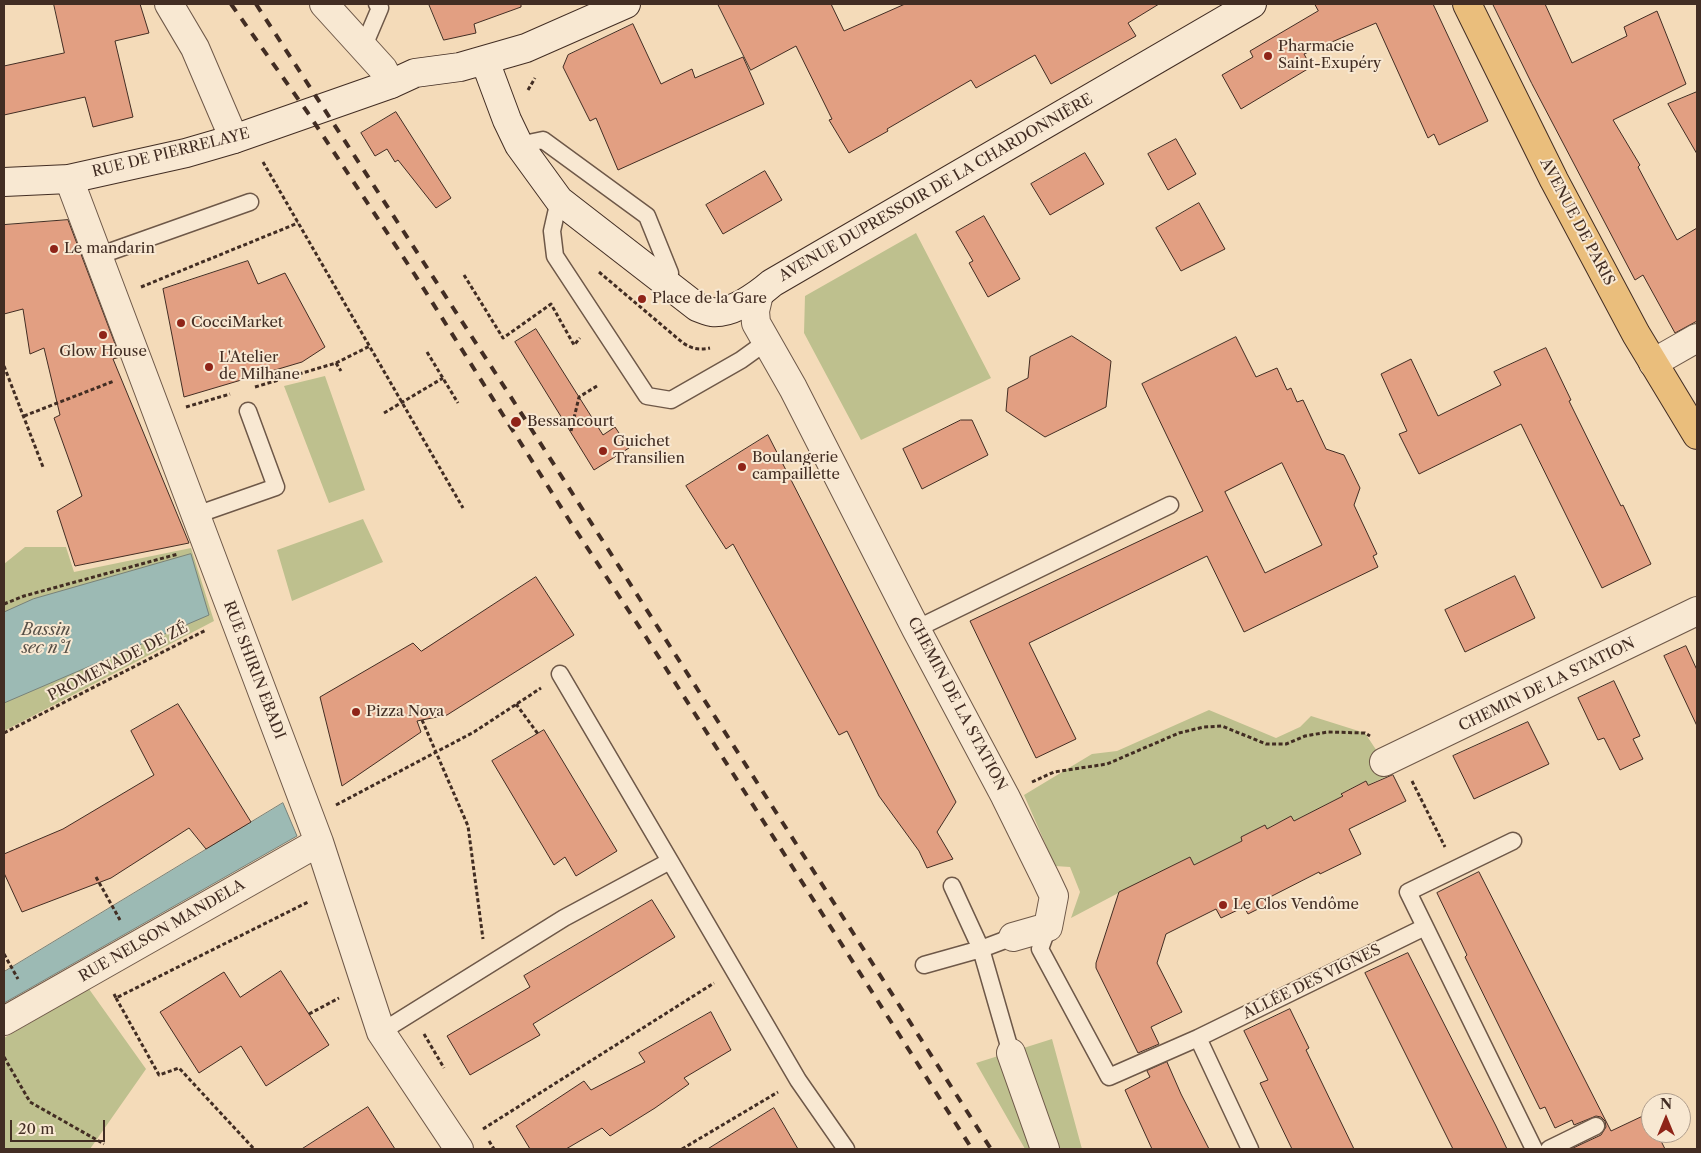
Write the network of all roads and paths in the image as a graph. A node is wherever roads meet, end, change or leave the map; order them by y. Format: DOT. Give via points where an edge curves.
graph roads {
  1 [pos="169,4"];
  2 [pos="324,4"];
  3 [pos="377,4"];
  4 [pos="626,4"];
  5 [pos="1252,4"];
  6 [pos="1466,4"];
  7 [pos="363,48"];
  8 [pos="486,61"];
  9 [pos="391,84"];
  10 [pos="242,137"];
  11 [pos="519,145"];
  12 [pos="69,179"];
  13 [pos="4,182"];
  14 [pos="559,200"];
  15 [pos="250,202"];
  16 [pos="298,223"];
  17 [pos="98,256"];
  18 [pos="464,275"];
  19 [pos="669,286"];
  20 [pos="758,294"];
  21 [pos="114,298"];
  22 [pos="1697,338"];
  23 [pos="766,342"];
  24 [pos="574,345"];
  25 [pos="370,346"];
  26 [pos="427,352"];
  27 [pos="336,363"];
  28 [pos="1653,363"];
  29 [pos="4,366"];
  30 [pos="141,370"];
  31 [pos="340,371"];
  32 [pos="443,378"];
  33 [pos="597,386"];
  34 [pos="252,388"];
  35 [pos="233,393"];
  36 [pos="402,403"];
  37 [pos="458,403"];
  38 [pos="248,411"];
  39 [pos="384,413"];
  40 [pos="158,415"];
  41 [pos="24,416"];
  42 [pos="571,431"];
  43 [pos="1697,436"];
  44 [pos="43,467"];
  45 [pos="1170,505"];
  46 [pos="463,508"];
  47 [pos="196,515"];
  48 [pos="208,546"];
  49 [pos="4,604"];
  50 [pos="1697,612"];
  51 [pos="234,616"];
  52 [pos="916,629"];
  53 [pos="560,674"];
  54 [pos="516,704"];
  55 [pos="422,720"];
  56 [pos="4,733"];
  57 [pos="538,734"];
  58 [pos="435,753"];
  59 [pos="1393,759"];
  60 [pos="1005,796"];
  61 [pos="330,808"];
  62 [pos="1513,841"];
  63 [pos="319,842"];
  64 [pos="670,861"];
  65 [pos="1456,869"];
  66 [pos="96,877"];
  67 [pos="952,886"];
  68 [pos="336,888"];
  69 [pos="1048,927"];
  70 [pos="1425,927"];
  71 [pos="1014,937"];
  72 [pos="135,947"];
  73 [pos="981,949"];
  74 [pos="924,965"];
  75 [pos="101,966"];
  76 [pos="486,967"];
  77 [pos="734,971"];
  78 [pos="116,998"];
  79 [pos="4,1021"];
  80 [pos="381,1032"];
  81 [pos="1198,1038"];
  82 [pos="1011,1053"];
  83 [pos="4,1057"];
  84 [pos="798,1080"];
  85 [pos="1596,1126"];
  86 [pos="104,1144"];
  87 [pos="458,1148"];
  88 [pos="254,1149"];
  89 [pos="682,1149"];
  90 [pos="846,1149"];
  91 [pos="1045,1149"];
  92 [pos="1250,1149"];
  93 [pos="1534,1149"];
  94 [pos="1549,1149"];
  1 -- 10 [label="street"];
  2 -- 7 [label="street"];
  3 -- 7 [label="lane" via="380,8"];
  4 -- 8 [label="street, RUE DE PIERRELAYE" via="526,48"];
  5 -- 20 [label="street, AVENUE DUPRESSOIR DE LA CHARDONNIÈRE"];
  6 -- 28 [label="main road, AVENUE DE PARIS" via="1554,180"];
  7 -- 9 [label="street" via="383,69"];
  8 -- 9 [label="street, RUE DE PIERRELAYE" via="415,73"];
  8 -- 11 [label="street, AVENUE DUPRESSOIR DE LA CHARDONNIÈRE"];
  9 -- 10 [label="street, RUE DE PIERRELAYE"];
  10 -- 12 [label="street, RUE DE PIERRELAYE"];
  10 -- 16 [label="path"];
  11 -- 14 [label="street, AVENUE DUPRESSOIR DE LA CHARDONNIÈRE"];
  11 -- 19 [label="lane" via="543,140 647,216 670,273"];
  12 -- 13 [label="street, RUE DE PIERRELAYE"];
  12 -- 17 [label="street, RUE SHIRIN EBADI"];
  14 -- 19 [label="street, AVENUE DUPRESSOIR DE LA CHARDONNIÈRE"];
  14 -- 23 [label="lane" via="552,231 555,256 647,396 671,400"];
  15 -- 17 [label="lane"];
  16 -- 21 [label="path"];
  16 -- 25 [label="path"];
  17 -- 21 [label="street, RUE SHIRIN EBADI"];
  18 -- 24 [label="path" via="502,338 551,304"];
  19 -- 20 [label="street, AVENUE DUPRESSOIR DE LA CHARDONNIÈRE" via="697,307 714,312 738,306"];
  20 -- 23 [label="street, CHEMIN DE LA STATION" via="756,323"];
  21 -- 30 [label="street, RUE SHIRIN EBADI"];
  22 -- 28 [label="street"];
  23 -- 52 [label="street, CHEMIN DE LA STATION" via="793,388"];
  25 -- 27 [label="path"];
  25 -- 36 [label="path"];
  26 -- 32 [label="path"];
  27 -- 31 [label="path"];
  27 -- 34 [label="path"];
  28 -- 43 [label="main road, AVENUE DE PARIS"];
  29 -- 41 [label="path"];
  30 -- 40 [label="street, RUE SHIRIN EBADI"];
  30 -- 41 [label="path"];
  32 -- 36 [label="path"];
  32 -- 37 [label="path"];
  33 -- 42 [label="path" via="579,397"];
  35 -- 40 [label="path"];
  36 -- 39 [label="path"];
  36 -- 46 [label="path"];
  38 -- 47 [label="lane" via="276,488"];
  40 -- 47 [label="street, RUE SHIRIN EBADI"];
  41 -- 44 [label="path"];
  45 -- 52 [label="lane"];
  47 -- 48 [label="street, RUE SHIRIN EBADI"];
  48 -- 49 [label="path"];
  48 -- 51 [label="street, RUE SHIRIN EBADI"];
  50 -- 59 [label="street, CHEMIN DE LA STATION"];
  51 -- 56 [label="path, PROMENADE DE ZÉ"];
  51 -- 63 [label="street, RUE SHIRIN EBADI"];
  52 -- 60 [label="street, CHEMIN DE LA STATION"];
  53 -- 54 [label="path"];
  53 -- 64 [label="lane"];
  54 -- 57 [label="path"];
  54 -- 58 [label="path"];
  55 -- 58 [label="path"];
  58 -- 61 [label="path"];
  58 -- 76 [label="path" via="468,826"];
  59 -- 60 [label="path, CHEMIN DE LA STATION" via="1388,747 1365,733 1328,732 1286,744 1266,744 1222,726 1204,727 1179,733 1107,764 1054,772"];
  59 -- 65 [label="path"];
  60 -- 69 [label="street" via="1063,891"];
  62 -- 65 [label="lane"];
  63 -- 68 [label="street, RUE SHIRIN EBADI"];
  63 -- 72 [label="street, RUE NELSON MANDELA"];
  64 -- 76 [label="lane" via="564,918"];
  64 -- 77 [label="lane"];
  65 -- 70 [label="lane" via="1408,892"];
  66 -- 72 [label="path"];
  67 -- 73 [label="lane"];
  68 -- 78 [label="path"];
  68 -- 80 [label="street, RUE SHIRIN EBADI"];
  69 -- 71 [label="street"];
  69 -- 81 [label="lane, ALLÉE DES VIGNES" via="1040,949 1109,1076"];
  70 -- 81 [label="lane, ALLÉE DES VIGNES"];
  70 -- 93 [label="lane"];
  71 -- 73 [label="lane"];
  72 -- 75 [label="street, RUE NELSON MANDELA"];
  73 -- 74 [label="lane"];
  73 -- 82 [label="lane"];
  75 -- 78 [label="path"];
  75 -- 79 [label="street, RUE NELSON MANDELA"];
  76 -- 80 [label="lane"];
  77 -- 84 [label="lane"];
  77 -- 87 [label="path" via="481,1130"];
  78 -- 88 [label="path" via="159,1075 179,1068"];
  80 -- 87 [label="street, RUE SHIRIN EBADI"];
  81 -- 92 [label="lane"];
  82 -- 91 [label="street"];
  83 -- 86 [label="path" via="30,1102"];
  84 -- 89 [label="path"];
  84 -- 90 [label="lane"];
  85 -- 94 [label="lane"];
}
